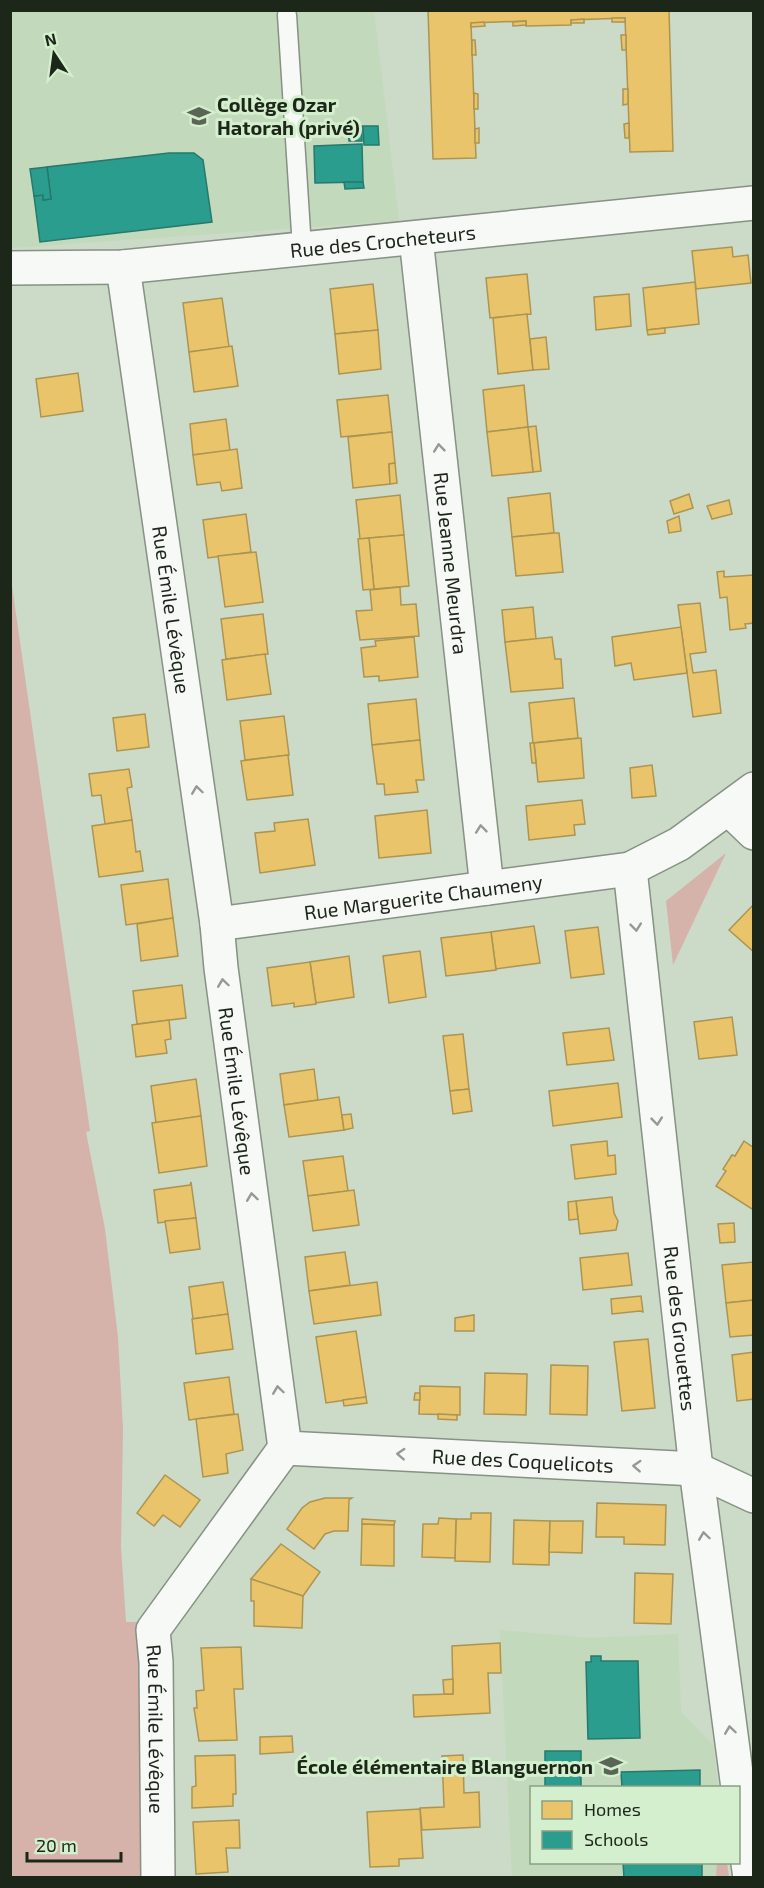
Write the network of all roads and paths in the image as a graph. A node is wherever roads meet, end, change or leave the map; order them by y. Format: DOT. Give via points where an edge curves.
graph roads {
  1 [pos="287,15"];
  2 [pos="753,203"];
  3 [pos="416,238"];
  4 [pos="302,248"];
  5 [pos="123,267"];
  6 [pos="10,268"];
  7 [pos="741,799"];
  8 [pos="753,833"];
  9 [pos="630,869"];
  10 [pos="487,888"];
  11 [pos="217,924"];
  12 [pos="285,1448"];
  13 [pos="696,1469"];
  14 [pos="753,1496"];
  15 [pos="738,1786"];
  16 [pos="740,1803"];
  17 [pos="158,1878"];
  18 [pos="750,1878"];
  1 -- 4 [label="lane"];
  2 -- 3 [label="street, Rue des Crocheteurs"];
  3 -- 4 [label="street, Rue des Crocheteurs"];
  10 -- 3 [label="street, Rue Jeanne Meurdra, one-way"];
  4 -- 5 [label="street, Rue des Crocheteurs"];
  5 -- 6 [label="street, Rue des Crocheteurs"];
  11 -- 5 [label="street, Rue Émile Lévêque, one-way"];
  7 -- 8 [label="street"];
  7 -- 9 [label="street, Rue Marguerite Chaumeny" via="679,844"];
  9 -- 10 [label="street, Rue Marguerite Chaumeny"];
  9 -- 13 [label="street, Rue des Grouettes, one-way"];
  10 -- 11 [label="street, Rue Marguerite Chaumeny"];
  12 -- 11 [label="street, Rue Émile Lévêque, one-way"];
  13 -- 12 [label="street, Rue des Coquelicots, one-way"];
  12 -- 17 [label="street, Rue Émile Lévêque" via="153,1630"];
  13 -- 14 [label="street, Rue des Coquelicots"];
  15 -- 13 [label="street, Rue des Grouettes, one-way"];
  16 -- 18 [label="street, Rue des Grouettes"];
}
